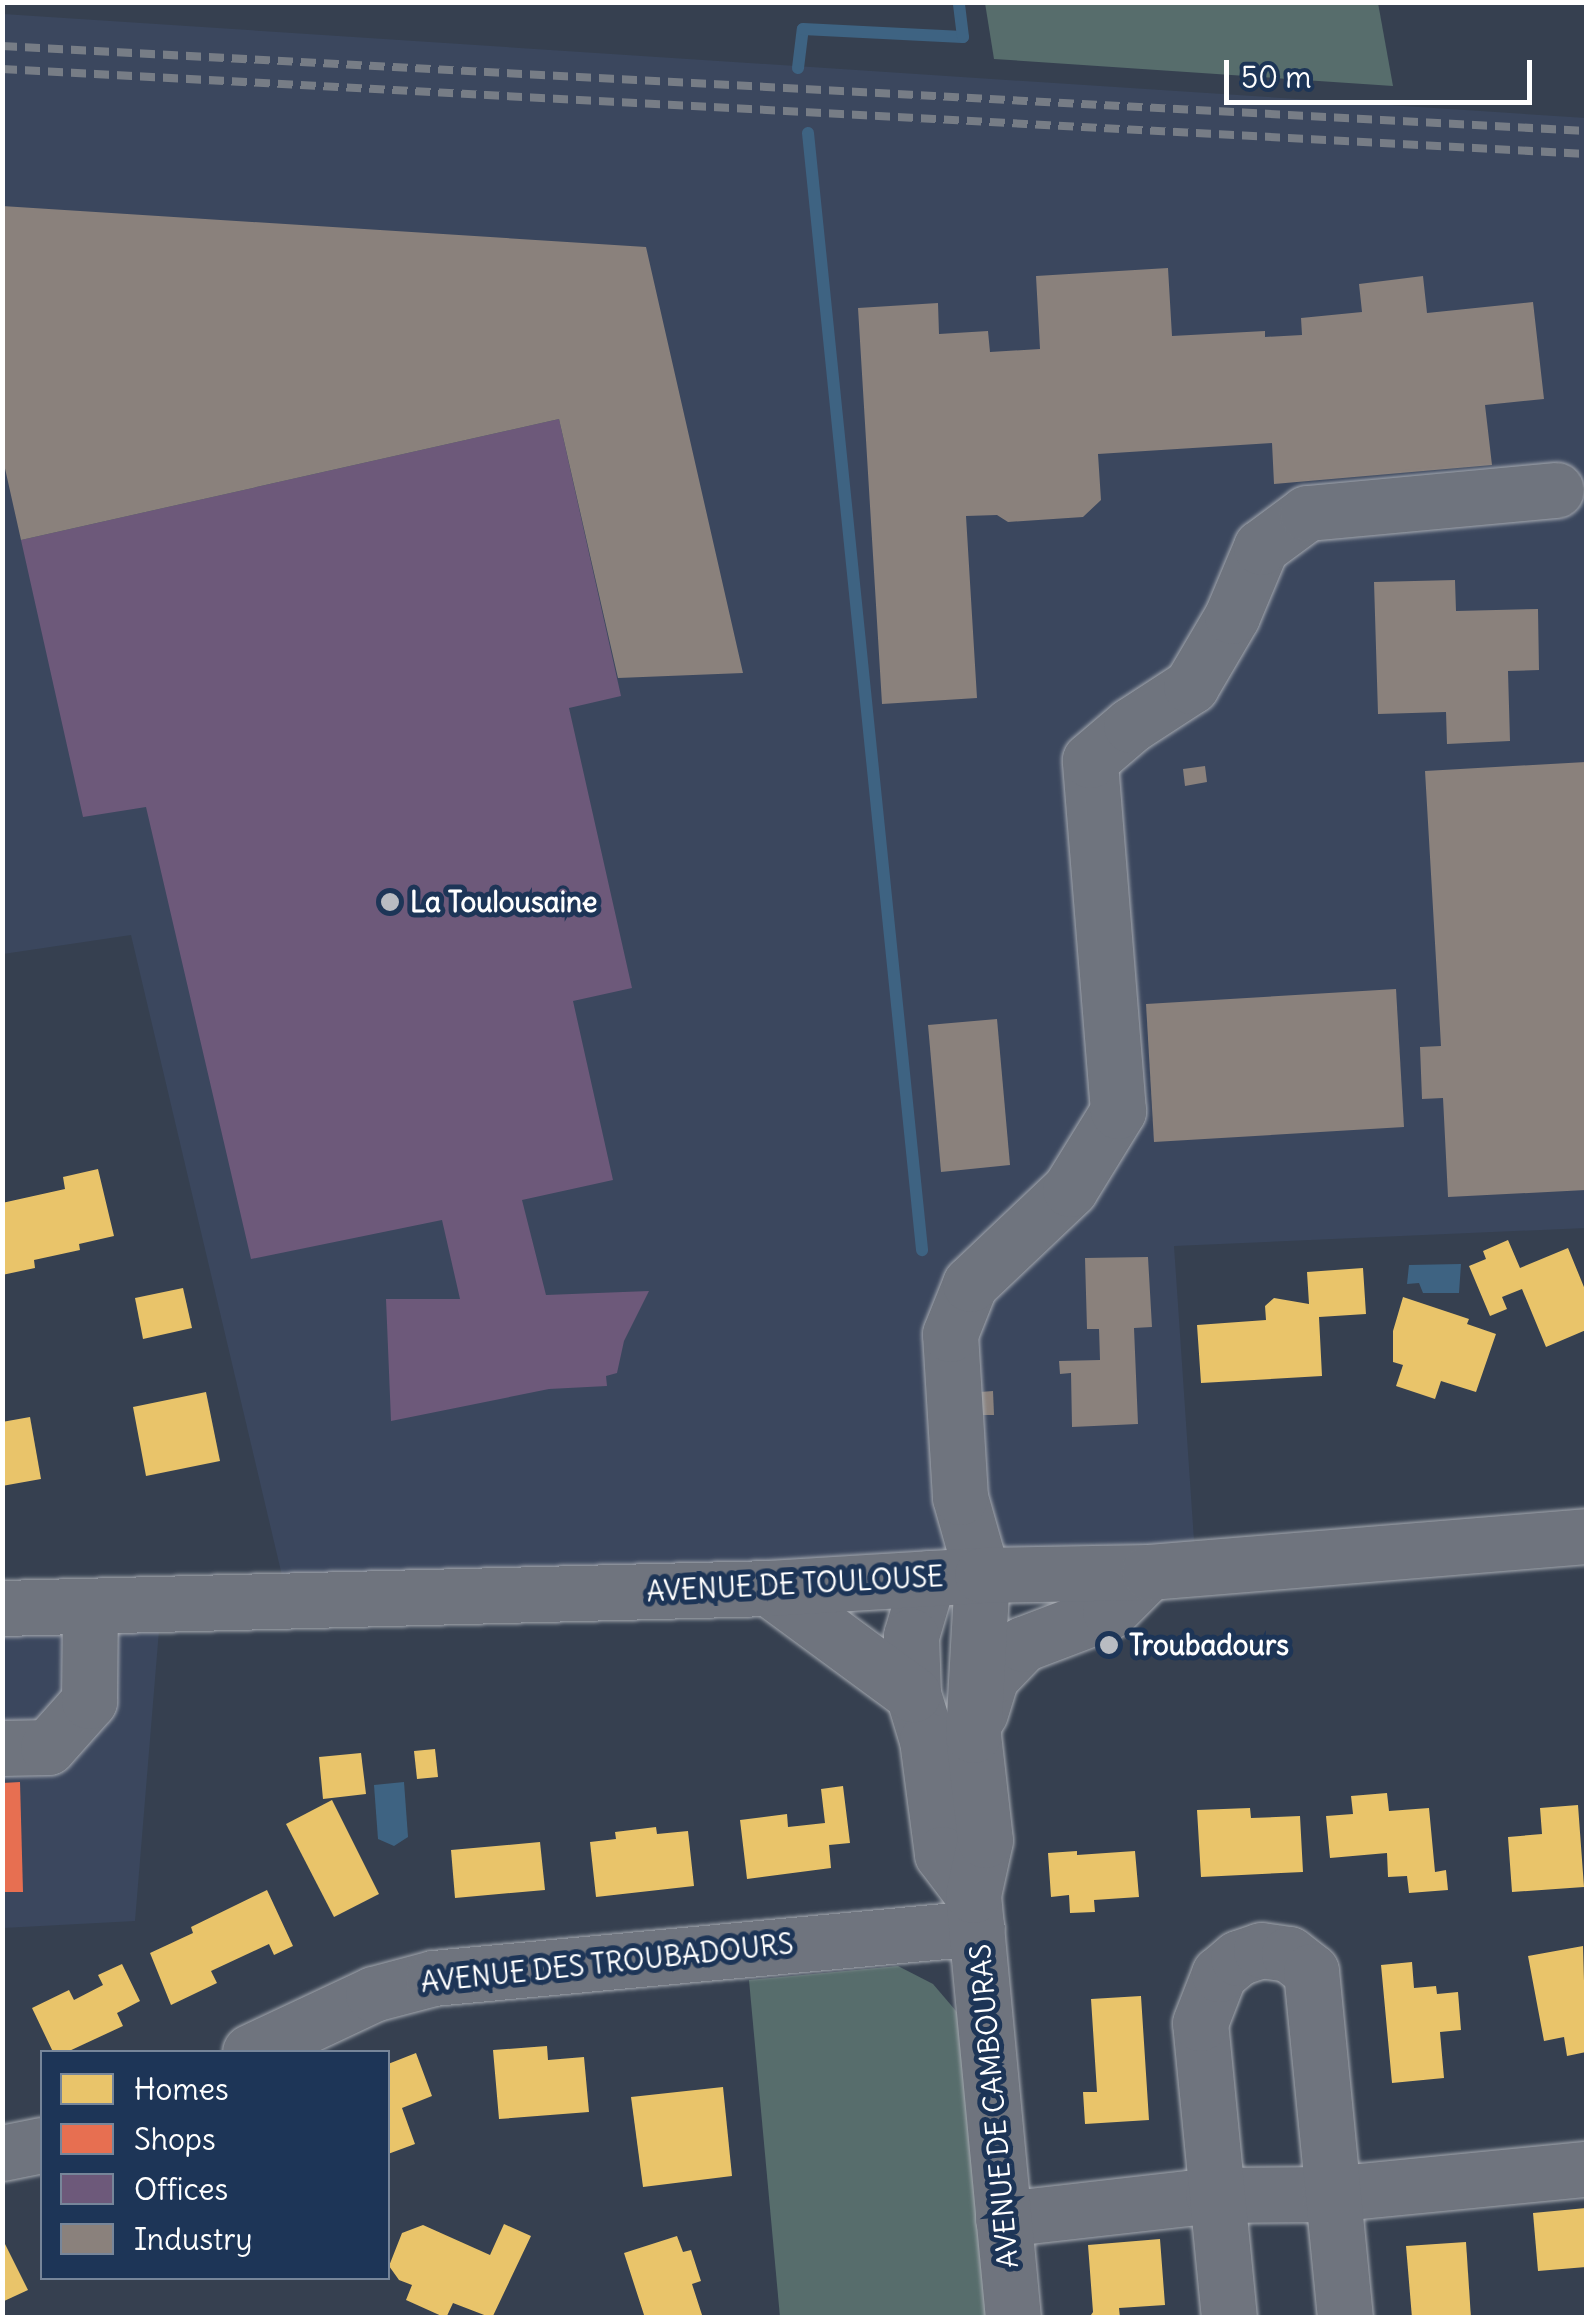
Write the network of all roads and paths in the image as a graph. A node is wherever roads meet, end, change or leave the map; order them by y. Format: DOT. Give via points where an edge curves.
graph roads {
  1 [pos="1556,490"];
  2 [pos="1586,1536"];
  3 [pos="1149,1572"];
  4 [pos="982,1574"];
  5 [pos="928,1578"];
  6 [pos="768,1588"];
  7 [pos="2,1608"];
  8 [pos="90,1608"];
  9 [pos="913,1694"];
  10 [pos="974,1735"];
  11 [pos="2,1748"];
  12 [pos="975,1911"];
  13 [pos="254,2050"];
  14 [pos="40,2146"];
  15 [pos="2,2153"];
  16 [pos="1586,2169"];
  17 [pos="1330,2194"];
  18 [pos="1213,2195"];
  19 [pos="1004,2219"];
  20 [pos="1013,2318"];
  21 [pos="1228,2318"];
  22 [pos="1345,2318"];
  1 -- 4 [label="street" via="1307,513 1261,547 1232,616 1191,686 1090,760 1118,1111 1070,1189 970,1284 950,1334 960,1497"];
  2 -- 3 [label="street, AVENUE DE TOULOUSE"];
  3 -- 4 [label="street, AVENUE DE TOULOUSE"];
  3 -- 10 [label="street" via="1110,1610 1023,1644 991,1677"];
  4 -- 5 [label="street, AVENUE DE TOULOUSE"];
  4 -- 10 [label="street"];
  5 -- 6 [label="street, AVENUE DE TOULOUSE"];
  5 -- 9 [label="street" via="911,1636"];
  6 -- 8 [label="street, AVENUE DE TOULOUSE"];
  6 -- 9 [label="street"];
  7 -- 8 [label="street, AVENUE DE TOULOUSE"];
  8 -- 11 [label="street" via="88,1701 48,1747"];
  9 -- 12 [label="street" via="927,1740 942,1854"];
  10 -- 12 [label="street" via="985,1840"];
  12 -- 13 [label="street, AVENUE DES TROUBADOURS" via="432,1978 373,1994"];
  12 -- 19 [label="street, AVENUE DE CAMBOURAS"];
  14 -- 15 [label="street"];
  16 -- 17 [label="street"];
  17 -- 18 [label="street"];
  17 -- 18 [label="street" via="1311,1970 1289,1954 1261,1950 1219,1974 1200,2023"];
  17 -- 22 [label="street"];
  18 -- 19 [label="street"];
  18 -- 21 [label="street"];
  19 -- 20 [label="street, AVENUE DE CAMBOURAS"];
}
